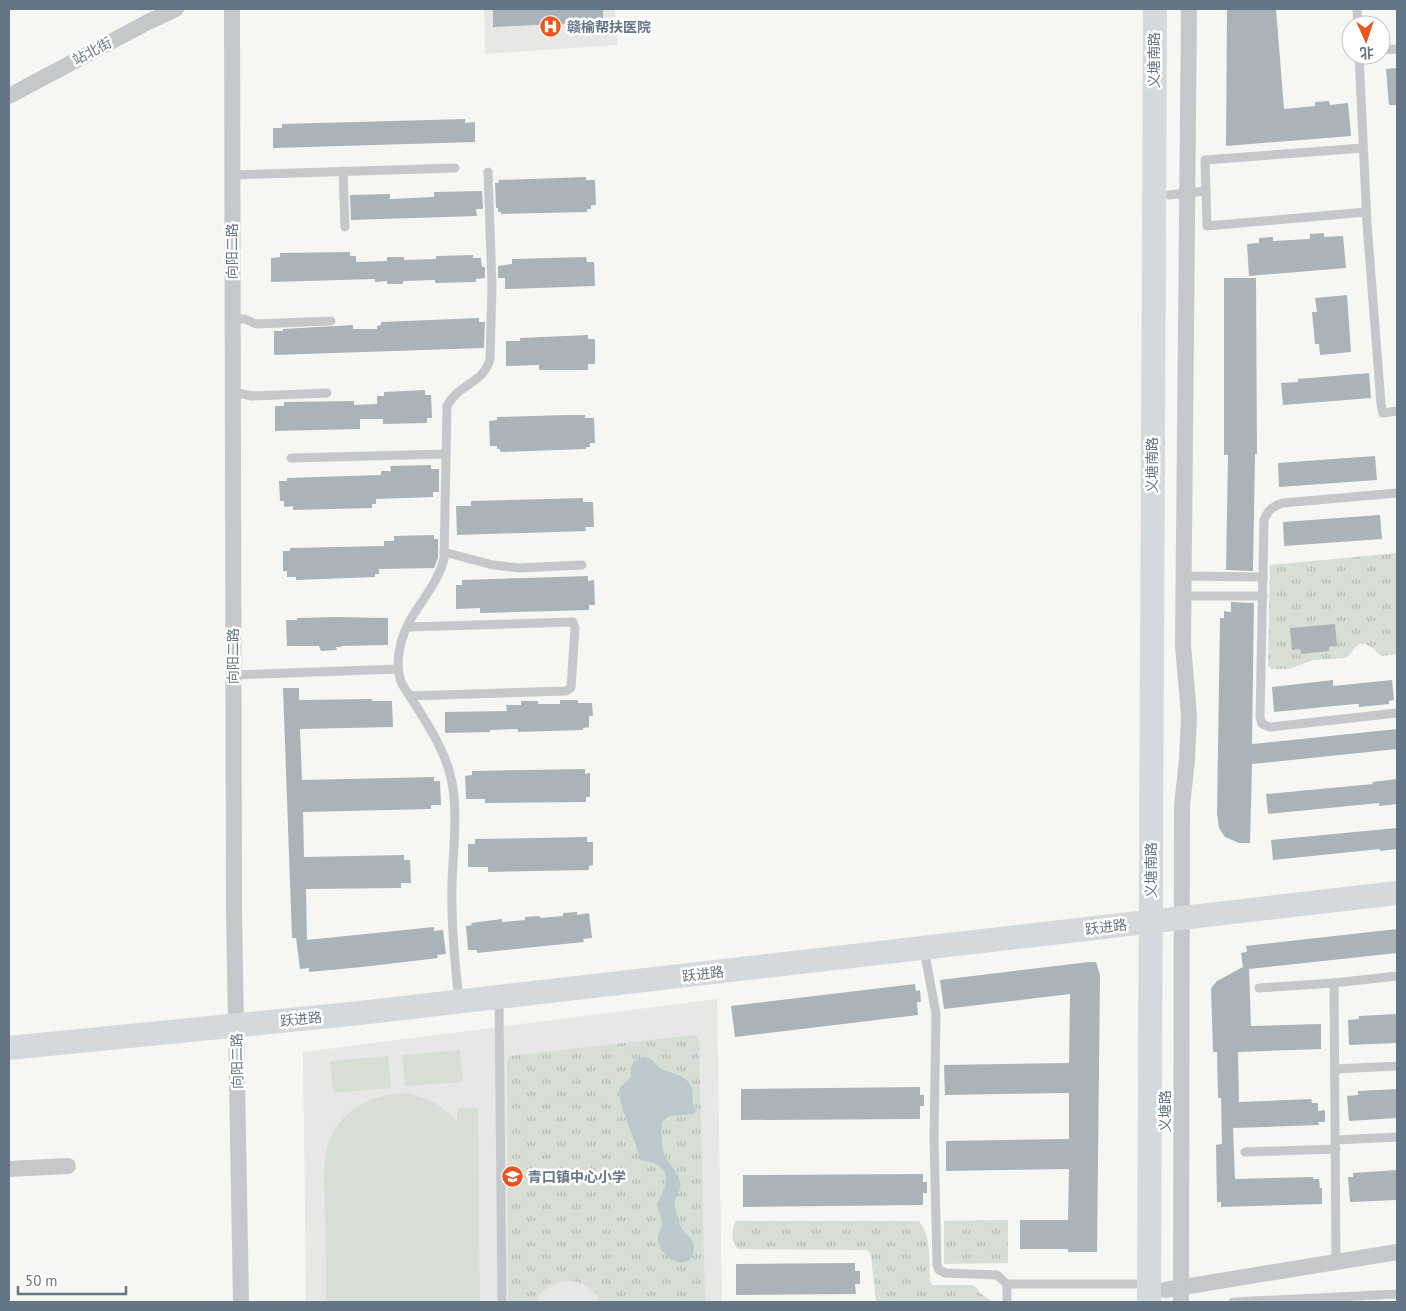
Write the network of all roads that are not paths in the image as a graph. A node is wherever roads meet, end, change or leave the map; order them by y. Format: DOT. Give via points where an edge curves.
graph roads {
  1 [pos="176,9"];
  2 [pos="232,9"];
  3 [pos="1155,9"];
  4 [pos="1170,9"];
  5 [pos="1189,9"];
  6 [pos="1359,65"];
  7 [pos="9,96"];
  8 [pos="1363,148"];
  9 [pos="454,168"];
  10 [pos="343,171"];
  11 [pos="488,172"];
  12 [pos="232,175"];
  13 [pos="1206,191"];
  14 [pos="1178,194"];
  15 [pos="1366,212"];
  16 [pos="345,227"];
  17 [pos="232,319"];
  18 [pos="331,321"];
  19 [pos="233,392"];
  20 [pos="327,393"];
  21 [pos="1397,412"];
  22 [pos="446,454"];
  23 [pos="291,458"];
  24 [pos="1397,493"];
  25 [pos="444,552"];
  26 [pos="582,565"];
  27 [pos="1183,576"];
  28 [pos="1263,577"];
  29 [pos="1183,596"];
  30 [pos="1263,596"];
  31 [pos="408,627"];
  32 [pos="398,669"];
  33 [pos="233,675"];
  34 [pos="410,696"];
  35 [pos="1397,713"];
  36 [pos="1397,893"];
  37 [pos="1166,920"];
  38 [pos="924,948"];
  39 [pos="1397,976"];
  40 [pos="1334,983"];
  41 [pos="1259,988"];
  42 [pos="499,997"];
  43 [pos="459,1002"];
  44 [pos="236,1026"];
  45 [pos="9,1048"];
  46 [pos="1397,1066"];
  47 [pos="1335,1069"];
  48 [pos="1397,1137"];
  49 [pos="1336,1144"];
  50 [pos="1245,1152"];
  51 [pos="68,1166"];
  52 [pos="9,1169"];
  53 [pos="1397,1252"];
  54 [pos="1336,1262"];
  55 [pos="1007,1284"];
  56 [pos="1165,1294"];
  57 [pos="1397,1294"];
  58 [pos="242,1302"];
  59 [pos="502,1302"];
  60 [pos="1007,1302"];
  61 [pos="1233,1302"];
  1 -- 7 [label="street, 站北街"];
  2 -- 12 [label="street, 向阳二路"];
  3 -- 37 [label="main road, 义塘南路"];
  4 -- 14 [label="main road, 义塘南路"];
  5 -- 14 [label="street"];
  6 -- 8 [label="lane"];
  8 -- 13 [label="lane" via="1205,160"];
  8 -- 15 [label="lane"];
  9 -- 10 [label="lane"];
  10 -- 12 [label="lane"];
  10 -- 16 [label="lane"];
  11 -- 22 [label="lane" via="492,286 490,359 488,369 459,390 447,406"];
  12 -- 17 [label="street, 向阳二路"];
  13 -- 14 [label="lane"];
  13 -- 15 [label="lane" via="1207,226"];
  14 -- 27 [label="street"];
  14 -- 37 [label="main road, 义塘南路"];
  15 -- 21 [label="lane" via="1381,404 1383,413"];
  17 -- 18 [label="lane" via="245,319 256,324"];
  17 -- 19 [label="street, 向阳二路"];
  19 -- 20 [label="lane" via="252,396"];
  19 -- 33 [label="street, 向阳二路"];
  22 -- 23 [label="lane"];
  22 -- 25 [label="lane"];
  24 -- 28 [label="lane" via="1283,503 1272,508 1264,520"];
  25 -- 26 [label="lane" via="519,568"];
  25 -- 31 [label="lane" via="436,583"];
  27 -- 28 [label="lane"];
  27 -- 29 [label="street"];
  28 -- 30 [label="lane"];
  29 -- 30 [label="lane"];
  29 -- 37 [label="street" via="1188,760"];
  30 -- 35 [label="lane" via="1262,724 1270,727"];
  31 -- 32 [label="lane"];
  31 -- 34 [label="lane" via="573,622 575,628 571,688"];
  32 -- 33 [label="lane"];
  32 -- 34 [label="lane"];
  33 -- 44 [label="street, 向阳二路"];
  34 -- 43 [label="lane" via="445,758 451,776 454,951"];
  36 -- 37 [label="main road, 跃进路"];
  37 -- 38 [label="main road, 跃进路"];
  37 -- 56 [label="main road, 义塘路"];
  37 -- 56 [label="street"];
  38 -- 42 [label="main road, 跃进路"];
  38 -- 55 [label="lane" via="936,1014 937,1264 945,1273 997,1275"];
  39 -- 40 [label="lane"];
  40 -- 41 [label="lane"];
  40 -- 47 [label="lane"];
  42 -- 43 [label="main road, 跃进路"];
  42 -- 59 [label="lane"];
  43 -- 44 [label="main road, 跃进路"];
  44 -- 45 [label="main road, 跃进路"];
  44 -- 58 [label="street, 向阳二路"];
  46 -- 47 [label="lane"];
  47 -- 49 [label="lane"];
  48 -- 49 [label="lane"];
  49 -- 50 [label="lane"];
  49 -- 54 [label="lane"];
  51 -- 52 [label="street"];
  53 -- 54 [label="street"];
  54 -- 56 [label="street"];
  55 -- 56 [label="lane"];
  55 -- 60 [label="lane"];
  57 -- 61 [label="lane"];
}
